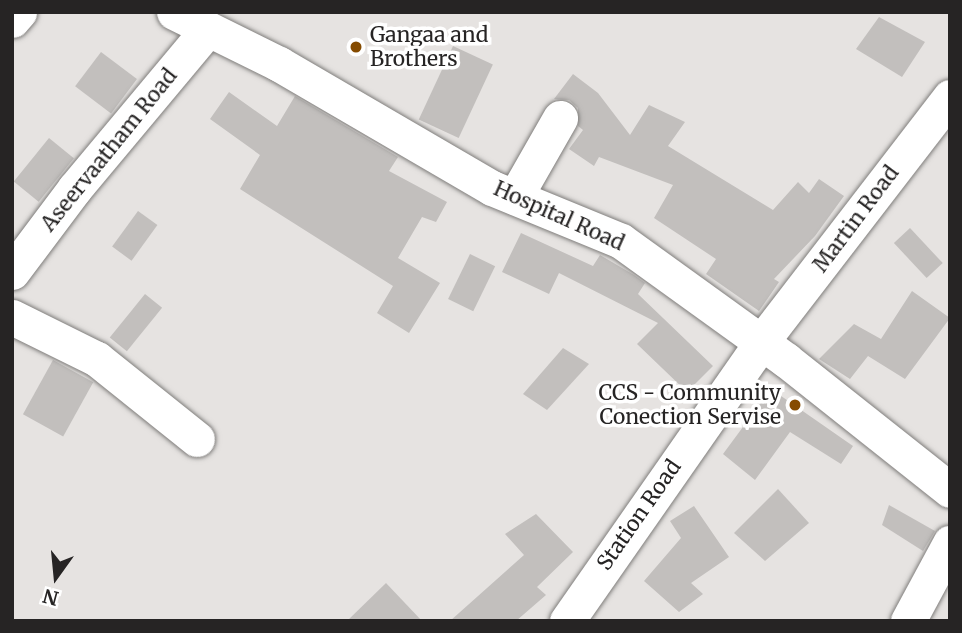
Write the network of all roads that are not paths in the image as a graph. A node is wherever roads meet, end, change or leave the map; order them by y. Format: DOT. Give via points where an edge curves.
graph roads {
  1 [pos="19,12"];
  2 [pos="174,12"];
  3 [pos="12,20"];
  4 [pos="208,29"];
  5 [pos="950,97"];
  6 [pos="560,118"];
  7 [pos="515,197"];
  8 [pos="12,272"];
  9 [pos="12,317"];
  10 [pos="762,341"];
  11 [pos="197,439"];
  12 [pos="950,490"];
  13 [pos="950,543"];
  14 [pos="567,621"];
  15 [pos="908,621"];
  1 -- 3 [label="street"];
  2 -- 4 [label="street, Hospital Road"];
  4 -- 7 [label="street, Hospital Road"];
  4 -- 8 [label="street, Aseervaatham Road" via="75,188"];
  5 -- 10 [label="street, Martin Road"];
  6 -- 7 [label="street"];
  7 -- 10 [label="street, Hospital Road" via="621,240"];
  9 -- 11 [label="street" via="97,359"];
  10 -- 12 [label="street, Hospital Road"];
  10 -- 14 [label="street, Station Road"];
  13 -- 15 [label="street"];
}
